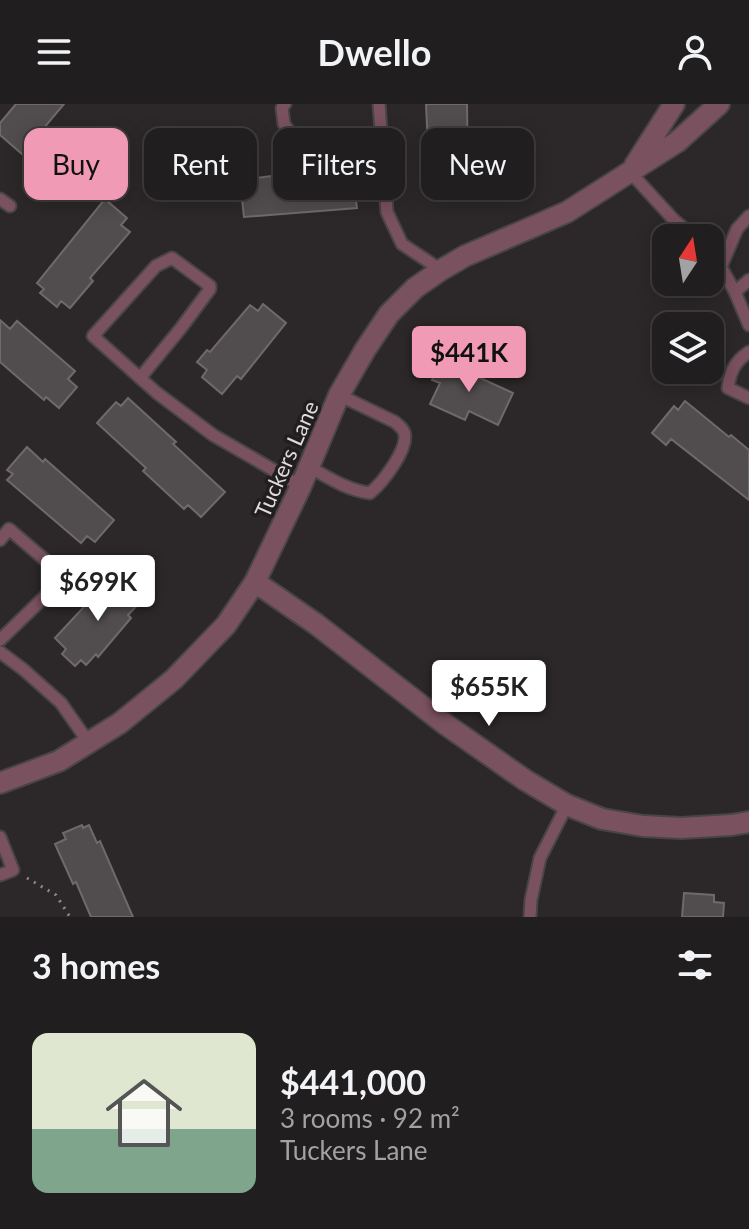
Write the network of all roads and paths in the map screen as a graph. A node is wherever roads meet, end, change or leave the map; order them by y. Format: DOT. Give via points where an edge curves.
graph roads {
  1 [pos="285,104"];
  2 [pos="379,104"];
  3 [pos="674,104"];
  4 [pos="719,104"];
  5 [pos="287,128"];
  6 [pos="380,128"];
  7 [pos="630,172"];
  8 [pos="386,200"];
  9 [pos="749,216"];
  10 [pos="679,224"];
  11 [pos="724,260"];
  12 [pos="441,270"];
  13 [pos="724,272"];
  14 [pos="749,280"];
  15 [pos="735,292"];
  16 [pos="749,325"];
  17 [pos="749,352"];
  18 [pos="140,378"];
  19 [pos="339,395"];
  20 [pos="749,398"];
  21 [pos="305,477"];
  22 [pos="0,540"];
  23 [pos="255,582"];
  24 [pos="0,640"];
  25 [pos="0,652"];
  26 [pos="89,743"];
  27 [pos="0,783"];
  28 [pos="567,805"];
  29 [pos="749,822"];
  30 [pos="0,837"];
  31 [pos="13,870"];
  32 [pos="0,875"];
  33 [pos="70,917"];
  34 [pos="530,917"];
  1 -- 5 [label="lane"];
  2 -- 6 [label="lane"];
  3 -- 7 [label="street, Tuckers Lane"];
  4 -- 7 [label="street, Tuckers Lane" via="677,142"];
  7 -- 10 [label="lane"];
  7 -- 12 [label="street, Tuckers Lane" via="567,212"];
  8 -- 12 [label="lane" via="402,244"];
  9 -- 11 [label="lane"];
  12 -- 19 [label="street, Tuckers Lane" via="389,314"];
  13 -- 15 [label="lane"];
  14 -- 15 [label="lane"];
  15 -- 16 [label="lane"];
  17 -- 20 [label="lane" via="730,374 728,388"];
  18 -- 18 [label="lane" via="210,289 172,258 156,266 93,336"];
  18 -- 21 [label="lane" via="213,435"];
  19 -- 21 [label="street, Tuckers Lane"];
  19 -- 21 [label="lane" via="403,429 398,457 370,493"];
  21 -- 23 [label="street, Tuckers Lane"];
  22 -- 24 [label="lane" via="9,529 65,577"];
  23 -- 26 [label="street, Tuckers Lane" via="194,660"];
  23 -- 28 [label="street" via="445,724"];
  25 -- 26 [label="lane" via="61,703"];
  26 -- 27 [label="street, Tuckers Lane" via="59,761"];
  28 -- 29 [label="street" via="602,819 643,826"];
  28 -- 34 [label="lane" via="540,858"];
  30 -- 31 [label="lane"];
  31 -- 32 [label="lane"];
  31 -- 33 [label="path" via="56,895"];
}
